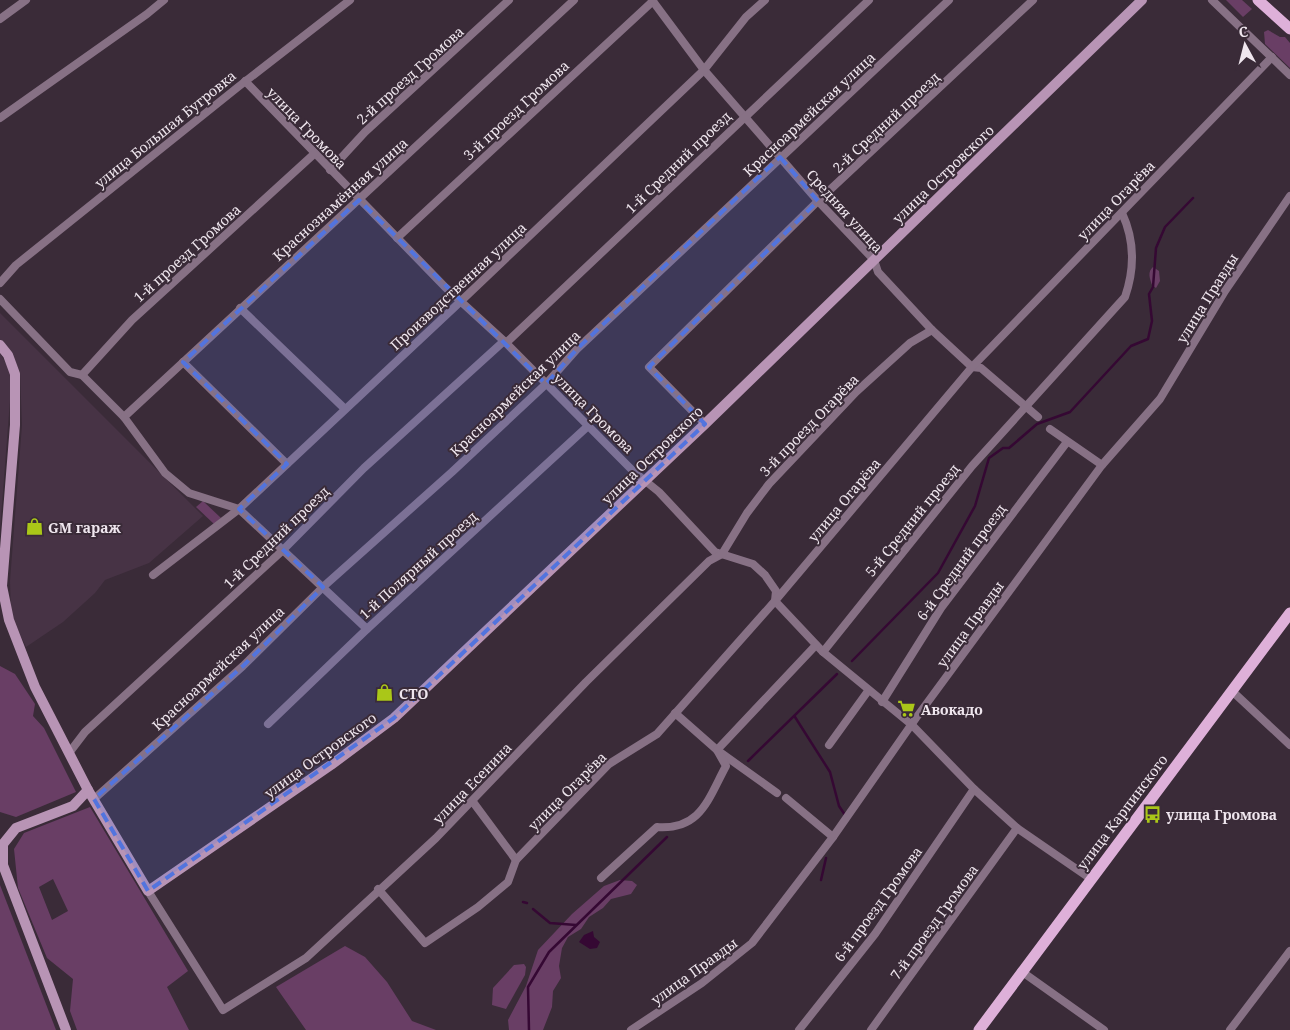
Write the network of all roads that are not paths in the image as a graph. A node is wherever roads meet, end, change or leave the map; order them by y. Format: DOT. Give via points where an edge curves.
graph roads {
  1 [pos="26,0"];
  2 [pos="164,0"];
  3 [pos="350,0"];
  4 [pos="509,0"];
  5 [pos="574,0"];
  6 [pos="765,0"];
  7 [pos="869,0"];
  8 [pos="949,0"];
  9 [pos="1033,0"];
  10 [pos="1142,0"];
  11 [pos="1212,0"];
  12 [pos="1258,0"];
  13 [pos="652,1"];
  14 [pos="0,19"];
  15 [pos="1290,29"];
  16 [pos="1272,56"];
  17 [pos="704,70"];
  18 [pos="1290,75"];
  19 [pos="245,81"];
  20 [pos="744,116"];
  21 [pos="0,118"];
  22 [pos="314,154"];
  23 [pos="780,157"];
  24 [pos="330,170"];
  25 [pos="1290,196"];
  26 [pos="359,200"];
  27 [pos="818,201"];
  28 [pos="1122,213"];
  29 [pos="397,238"];
  30 [pos="874,260"];
  31 [pos="0,283"];
  32 [pos="0,299"];
  33 [pos="461,301"];
  34 [pos="240,308"];
  35 [pos="932,330"];
  36 [pos="505,342"];
  37 [pos="0,346"];
  38 [pos="183,362"];
  39 [pos="972,367"];
  40 [pos="82,375"];
  41 [pos="546,384"];
  42 [pos="1025,407"];
  43 [pos="345,410"];
  44 [pos="1038,416"];
  45 [pos="124,417"];
  46 [pos="705,424"];
  47 [pos="588,426"];
  48 [pos="1050,429"];
  49 [pos="1067,442"];
  50 [pos="287,464"];
  51 [pos="1102,465"];
  52 [pos="645,482"];
  53 [pos="239,509"];
  54 [pos="284,550"];
  55 [pos="722,554"];
  56 [pos="153,575"];
  57 [pos="322,587"];
  58 [pos="775,601"];
  59 [pos="1290,614"];
  60 [pos="367,629"];
  61 [pos="816,644"];
  62 [pos="823,652"];
  63 [pos="868,691"];
  64 [pos="1232,691"];
  65 [pos="882,702"];
  66 [pos="675,714"];
  67 [pos="268,724"];
  68 [pos="912,725"];
  69 [pos="829,745"];
  70 [pos="1290,745"];
  71 [pos="717,750"];
  72 [pos="69,754"];
  73 [pos="974,789"];
  74 [pos="88,790"];
  75 [pos="777,792"];
  76 [pos="786,798"];
  77 [pos="94,799"];
  78 [pos="472,802"];
  79 [pos="1017,828"];
  80 [pos="833,837"];
  81 [pos="516,860"];
  82 [pos="601,878"];
  83 [pos="1091,879"];
  84 [pos="378,889"];
  85 [pos="148,891"];
  86 [pos="1290,951"];
  87 [pos="1021,972"];
  88 [pos="66,1030"];
  89 [pos="632,1030"];
  90 [pos="799,1030"];
  91 [pos="871,1030"];
  92 [pos="979,1030"];
  93 [pos="1104,1030"];
  94 [pos="1230,1030"];
  1 -- 14 [label="street"];
  2 -- 21 [label="street"];
  3 -- 19 [label="street, улица Большая Бугровка"];
  4 -- 24 [label="street, 2-й проезд Громова" via="365,132"];
  5 -- 26 [label="street, Краснознамённая улица"];
  6 -- 17 [label="street, Производственная улица"];
  7 -- 20 [label="street, 1-й Средний проезд"];
  8 -- 23 [label="street, Красноармейская улица"];
  9 -- 27 [label="street, 2-й Средний проезд"];
  10 -- 30 [label="street, улица Островского"];
  11 -- 16 [label="street"];
  12 -- 15 [label="main road"];
  13 -- 17 [label="street, Средняя улица"];
  13 -- 29 [label="street, 3-й проезд Громова"];
  16 -- 18 [label="street"];
  16 -- 28 [label="street, улица Огарёва"];
  17 -- 20 [label="street, Средняя улица"];
  17 -- 33 [label="street, Производственная улица"];
  19 -- 22 [label="street, улица Громова"];
  19 -- 31 [label="street, улица Большая Бугровка" via="16,266"];
  20 -- 23 [label="street, Средняя улица"];
  20 -- 36 [label="street, 1-й Средний проезд"];
  22 -- 24 [label="street, улица Громова"];
  22 -- 40 [label="street, 1-й проезд Громова" via="132,320"];
  23 -- 27 [label="street, Средняя улица"];
  23 -- 41 [label="street, Красноармейская улица" via="577,349"];
  24 -- 26 [label="street, улица Громова"];
  25 -- 51 [label="street, улица Правды" via="1225,292 1160,400"];
  26 -- 29 [label="street, улица Громова"];
  26 -- 34 [label="street, Краснознамённая улица"];
  27 -- 30 [label="street, Средняя улица"];
  27 -- 46 [label="street, 2-й Средний проезд" via="649,368"];
  28 -- 39 [label="street, улица Огарёва"];
  28 -- 42 [label="street, 5-й Средний проезд" via="1130,231 1133,267 1125,297"];
  29 -- 33 [label="street, улица Громова"];
  30 -- 35 [label="street, Средняя улица" via="878,272"];
  30 -- 46 [label="street, улица Островского"];
  32 -- 40 [label="street" via="70,372"];
  33 -- 36 [label="street, улица Громова"];
  33 -- 43 [label="street, Производственная улица"];
  34 -- 38 [label="street, Краснознамённая улица"];
  34 -- 43 [label="street"];
  35 -- 39 [label="street, Средняя улица"];
  35 -- 55 [label="street, 3-й проезд Огарёва" via="910,343 856,392 770,484 747,512"];
  36 -- 41 [label="street, улица Громова"];
  36 -- 54 [label="street, 1-й Средний проезд" via="364,468"];
  37 -- 72 [label="street" via="15,374 15,426 2,586 8,620 36,688"];
  38 -- 45 [label="street, Краснознамённая улица"];
  38 -- 50 [label="street"];
  39 -- 42 [label="street, Средняя улица" via="981,368"];
  39 -- 58 [label="street, улица Огарёва"];
  40 -- 45 [label="street"];
  41 -- 47 [label="street, улица Громова"];
  41 -- 57 [label="street, Красноармейская улица" via="402,518"];
  42 -- 44 [label="street, Средняя улица"];
  42 -- 62 [label="street, 5-й Средний проезд" via="972,466"];
  43 -- 50 [label="street, Производственная улица"];
  45 -- 53 [label="street" via="165,473 189,493"];
  46 -- 52 [label="street, улица Островского"];
  47 -- 52 [label="street, улица Громова"];
  47 -- 60 [label="street, 1-й Полярный проезд"];
  48 -- 49 [label="street"];
  49 -- 51 [label="street"];
  49 -- 65 [label="street, 6-й Средний проезд" via="941,608"];
  50 -- 53 [label="street, Производственная улица"];
  51 -- 68 [label="street, улица Правды"];
  52 -- 55 [label="street, улица Громова" via="660,492 715,552"];
  52 -- 85 [label="street, улица Островского" via="394,718 331,766"];
  53 -- 54 [label="street"];
  53 -- 56 [label="street, Производственная улица"];
  54 -- 57 [label="street"];
  54 -- 72 [label="street, 1-й Средний проезд" via="85,732"];
  55 -- 58 [label="street, улица Громова" via="760,569 776,591"];
  55 -- 78 [label="street, улица Есенина" via="709,560 593,675"];
  57 -- 60 [label="street"];
  57 -- 77 [label="street, Красноармейская улица" via="243,666"];
  58 -- 61 [label="street, улица Громова"];
  58 -- 66 [label="street, улица Огарёва"];
  59 -- 64 [label="main road, улица Карпинского"];
  60 -- 67 [label="street, 1-й Полярный проезд"];
  61 -- 62 [label="street, улица Громова"];
  61 -- 71 [label="street"];
  62 -- 63 [label="street, улица Громова"];
  63 -- 65 [label="street, улица Громова"];
  63 -- 69 [label="street"];
  64 -- 70 [label="street"];
  64 -- 83 [label="main road, улица Карпинского"];
  65 -- 68 [label="street, улица Громова"];
  66 -- 71 [label="street"];
  66 -- 81 [label="street, улица Огарёва" via="657,734 609,764"];
  68 -- 73 [label="street, улица Громова"];
  68 -- 80 [label="street, улица Правды"];
  71 -- 75 [label="street"];
  71 -- 82 [label="street" via="726,766 692,822 670,828 657,827"];
  72 -- 74 [label="street"];
  73 -- 79 [label="street, улица Громова"];
  73 -- 90 [label="street, 6-й проезд Громова" via="875,934"];
  74 -- 77 [label="street"];
  74 -- 88 [label="street" via="73,806 16,828 3,844 3,865"];
  76 -- 80 [label="street"];
  77 -- 85 [label="street"];
  78 -- 81 [label="street"];
  78 -- 84 [label="street, улица Есенина"];
  79 -- 83 [label="street, улица Громова"];
  79 -- 91 [label="street, 7-й проезд Громова"];
  80 -- 89 [label="street, улица Правды" via="752,943 702,983"];
  81 -- 84 [label="street, улица Огарёва" via="508,882 425,943"];
  83 -- 87 [label="main road, улица Карпинского"];
  84 -- 85 [label="street, улица Есенина" via="306,958 224,1010"];
  86 -- 94 [label="street"];
  87 -- 92 [label="main road, улица Карпинского"];
  87 -- 93 [label="street"];
}
